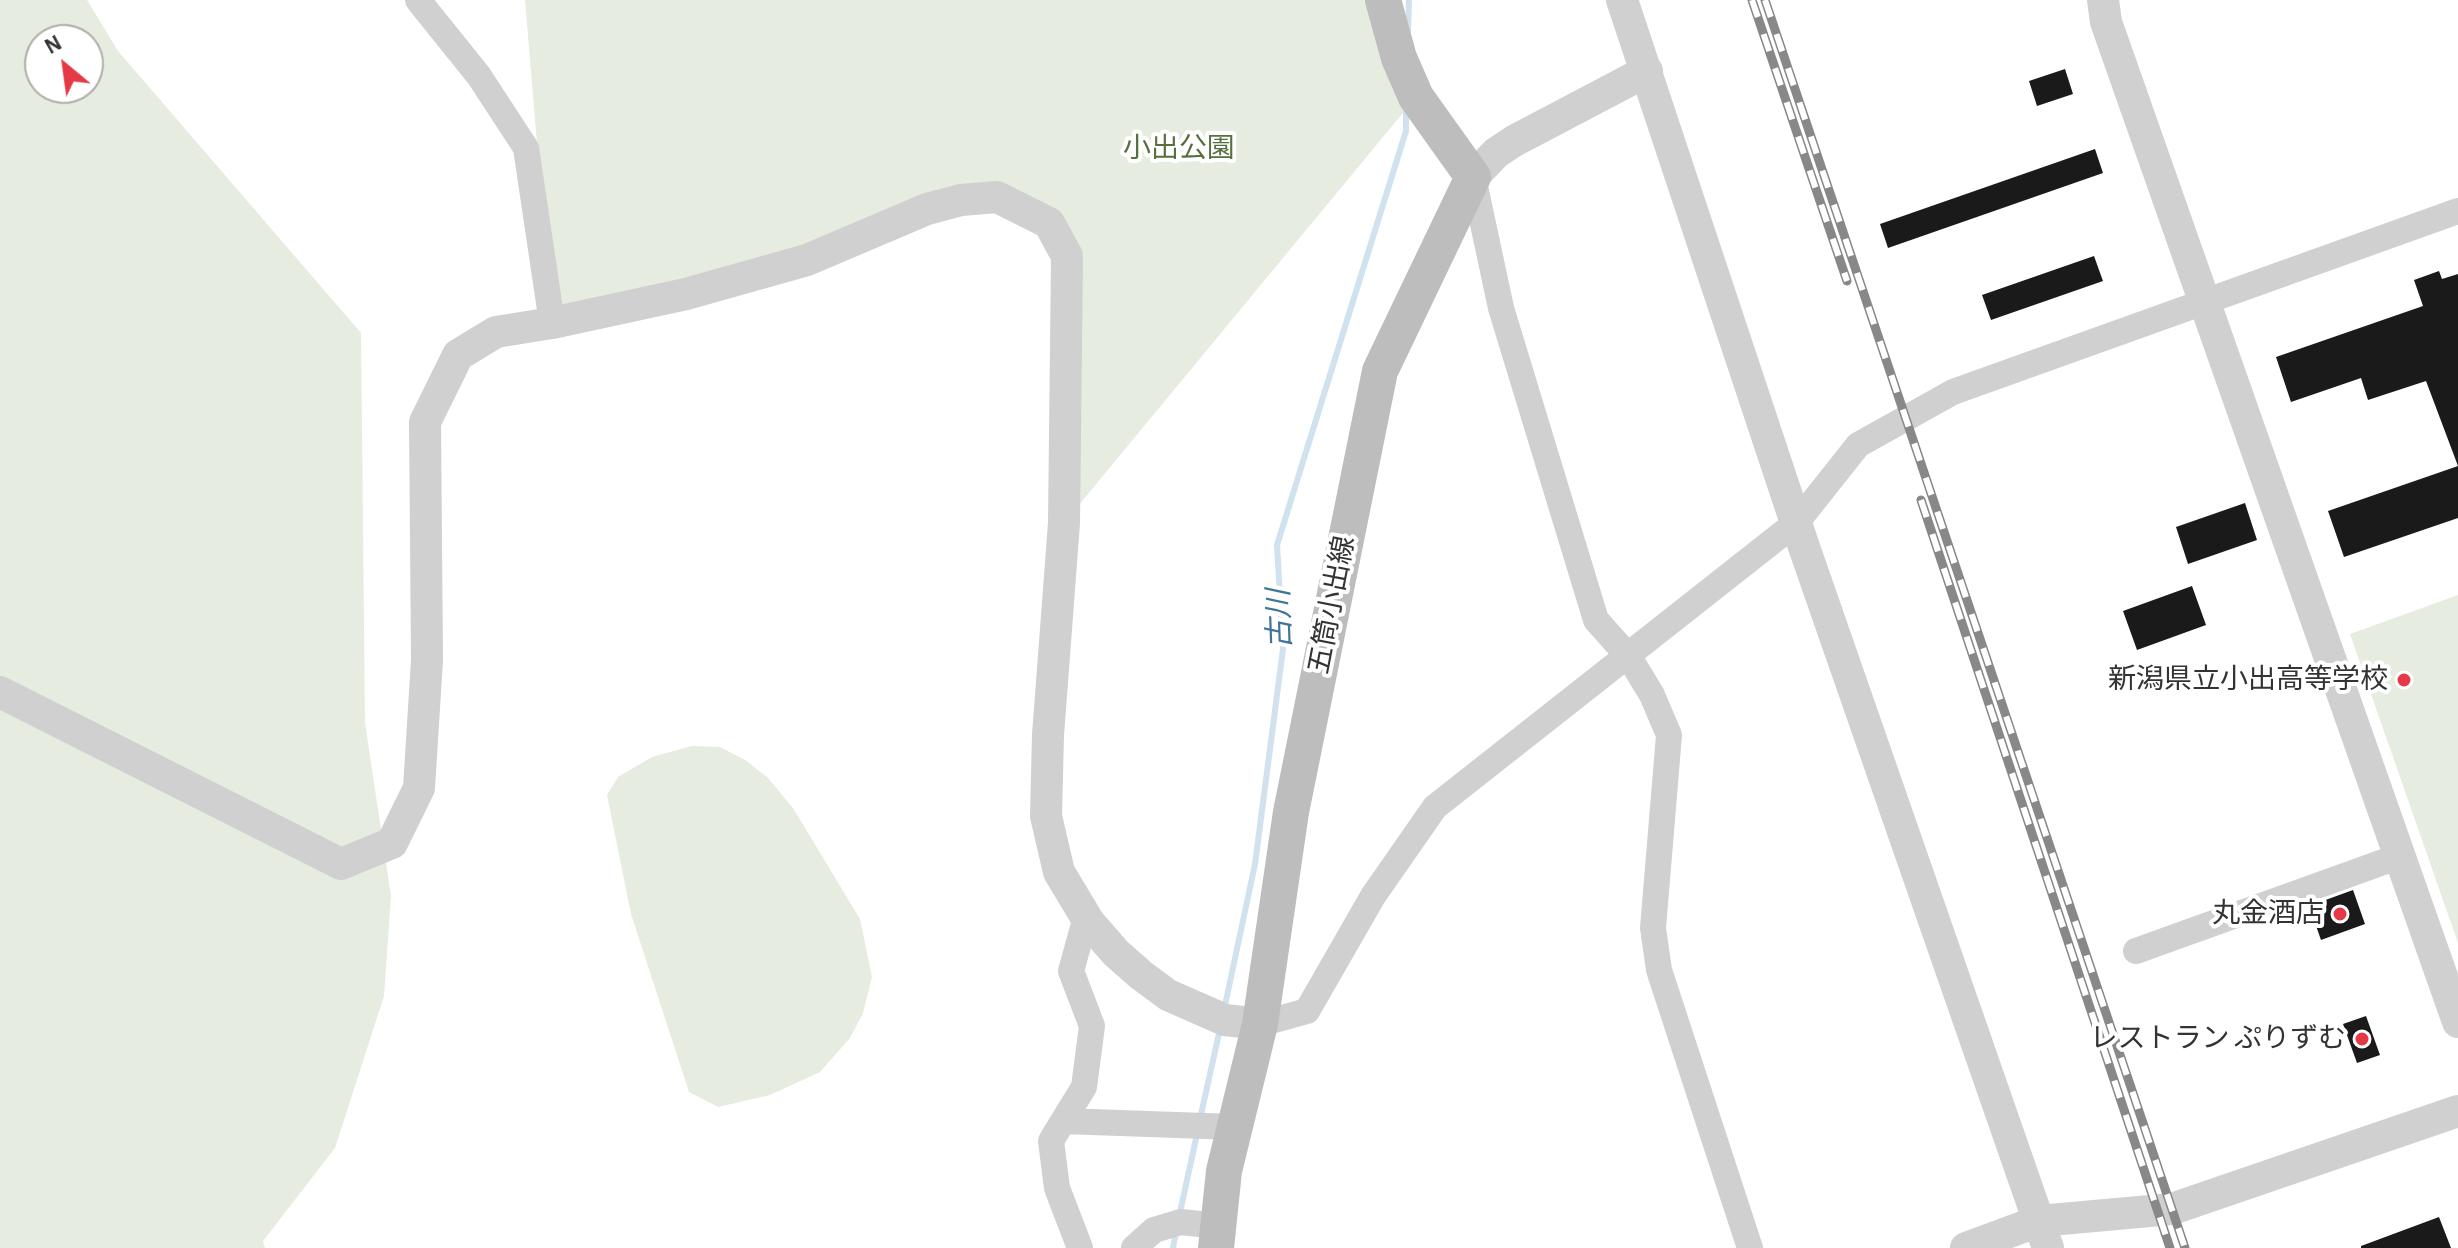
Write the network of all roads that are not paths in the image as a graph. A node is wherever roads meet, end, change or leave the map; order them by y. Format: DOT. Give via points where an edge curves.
graph roads {
  1 [pos="418,0"];
  2 [pos="1383,0"];
  3 [pos="1622,0"];
  4 [pos="2103,0"];
  5 [pos="1647,71"];
  6 [pos="1473,177"];
  7 [pos="2458,211"];
  8 [pos="2206,299"];
  9 [pos="552,323"];
  10 [pos="1797,522"];
  11 [pos="1629,657"];
  12 [pos="0,692"];
  13 [pos="2400,856"];
  14 [pos="1086,917"];
  15 [pos="2136,951"];
  16 [pos="2458,1022"];
  17 [pos="1260,1024"];
  18 [pos="2458,1111"];
  19 [pos="1063,1121"];
  20 [pos="1234,1127"];
  21 [pos="2044,1235"];
  22 [pos="1217,1237"];
  23 [pos="1080,1248"];
  24 [pos="1134,1248"];
  25 [pos="1750,1248"];
  26 [pos="1966,1248"];
  1 -- 9 [label="street" via="479,76 526,148"];
  2 -- 6 [label="main road" via="1416,97"];
  3 -- 5 [label="street"];
  4 -- 8 [label="street" via="2106,22"];
  5 -- 6 [label="street" via="1514,141"];
  5 -- 10 [label="street"];
  6 -- 11 [label="street" via="1501,308 1596,620"];
  6 -- 17 [label="main road, 五筒小出線" via="1380,371 1291,812"];
  7 -- 8 [label="street"];
  8 -- 10 [label="street" via="1953,392 1905,416 1858,445"];
  8 -- 13 [label="street"];
  9 -- 12 [label="street" via="496,332 458,355 425,422 427,660 419,788 392,843 341,864"];
  9 -- 14 [label="street" via="807,260 961,200 997,197 1049,223 1067,256 1067,343 1064,523 1046,816 1059,872"];
  10 -- 11 [label="street"];
  10 -- 21 [label="street"];
  11 -- 17 [label="street" via="1435,807 1373,896 1307,1011"];
  11 -- 25 [label="street" via="1669,735 1653,928 1659,970"];
  13 -- 15 [label="street"];
  13 -- 16 [label="street"];
  14 -- 17 [label="street" via="1116,953 1168,995 1225,1020"];
  14 -- 19 [label="street" via="1071,971 1092,1026 1084,1087"];
  17 -- 20 [label="main road, 五筒小出線"];
  18 -- 21 [label="street" via="2172,1209"];
  19 -- 20 [label="street"];
  19 -- 23 [label="street" via="1051,1141 1057,1188"];
  20 -- 22 [label="main road, 五筒小出線"];
  21 -- 26 [label="street"];
  22 -- 24 [label="street" via="1181,1222 1154,1230"];
}
